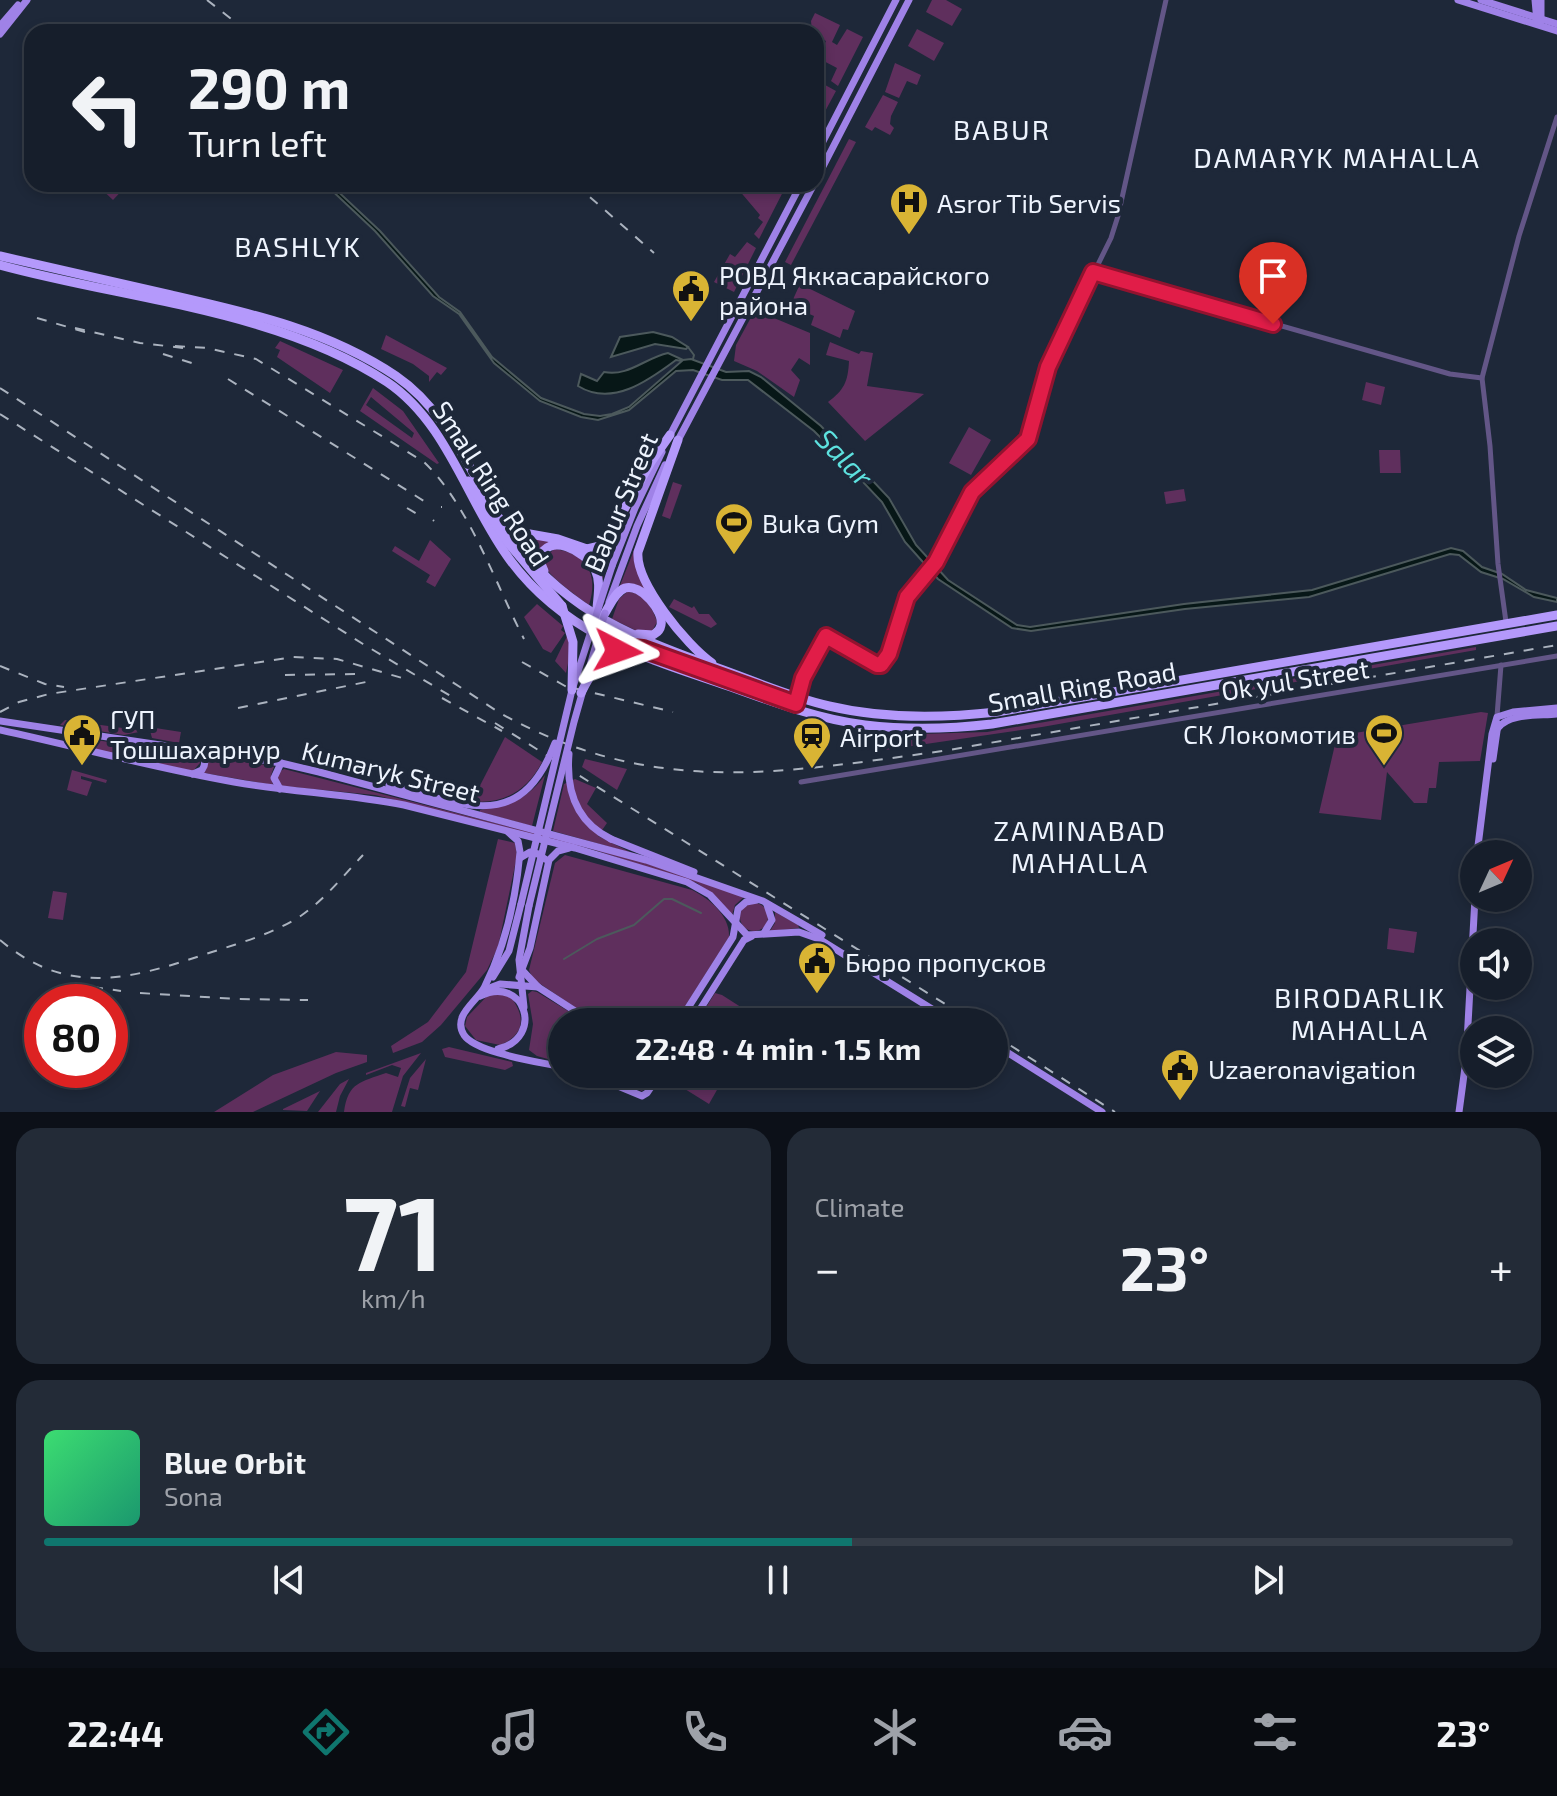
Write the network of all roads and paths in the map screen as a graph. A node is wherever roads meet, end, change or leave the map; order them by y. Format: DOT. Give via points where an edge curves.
graph roads {
  1 [pos="24,0"];
  2 [pos="896,0"];
  3 [pos="909,0"];
  4 [pos="1166,0"];
  5 [pos="1458,0"];
  6 [pos="1481,0"];
  7 [pos="1535,0"];
  8 [pos="1541,0"];
  9 [pos="1538,21"];
  10 [pos="5,23"];
  11 [pos="1557,24"];
  12 [pos="1557,31"];
  13 [pos="0,34"];
  14 [pos="1557,117"];
  15 [pos="824,140"];
  16 [pos="824,165"];
  17 [pos="797,192"];
  18 [pos="810,192"];
  19 [pos="0,256"];
  20 [pos="0,265"];
  21 [pos="1093,272"];
  22 [pos="212,309"];
  23 [pos="719,342"];
  24 [pos="729,347"];
  25 [pos="1482,378"];
  26 [pos="428,412"];
  27 [pos="674,437"];
  28 [pos="450,458"];
  29 [pos="507,530"];
  30 [pos="562,592"];
  31 [pos="601,614"];
  32 [pos="1557,615"];
  33 [pos="1557,626"];
  34 [pos="1508,629"];
  35 [pos="1557,656"];
  36 [pos="1501,665"];
  37 [pos="721,669"];
  38 [pos="576,692"];
  39 [pos="796,703"];
  40 [pos="1556,711"];
  41 [pos="1497,717"];
  42 [pos="564,718"];
  43 [pos="0,721"];
  44 [pos="574,722"];
  45 [pos="1498,728"];
  46 [pos="0,730"];
  47 [pos="79,732"];
  48 [pos="74,748"];
  49 [pos="198,750"];
  50 [pos="281,763"];
  51 [pos="319,772"];
  52 [pos="191,774"];
  53 [pos="801,782"];
  54 [pos="283,790"];
  55 [pos="504,830"];
  56 [pos="1481,840"];
  57 [pos="1481,840"];
  58 [pos="575,848"];
  59 [pos="520,858"];
  60 [pos="548,865"];
  61 [pos="722,885"];
  62 [pos="763,901"];
  63 [pos="525,905"];
  64 [pos="1476,912"];
  65 [pos="737,924"];
  66 [pos="762,934"];
  67 [pos="753,936"];
  68 [pos="520,975"];
  69 [pos="701,988"];
  70 [pos="482,991"];
  71 [pos="710,994"];
  72 [pos="475,1000"];
  73 [pos="570,1008"];
  74 [pos="688,1008"];
  75 [pos="701,1008"];
  76 [pos="930,1008"];
  77 [pos="936,1008"];
  78 [pos="1471,1016"];
  79 [pos="526,1025"];
  80 [pos="486,1049"];
  81 [pos="1008,1055"];
  82 [pos="1008,1055"];
  83 [pos="548,1064"];
  84 [pos="623,1088"];
  85 [pos="650,1088"];
  86 [pos="1464,1088"];
  87 [pos="1095,1112"];
  88 [pos="1102,1112"];
  89 [pos="1460,1112"];
  1 -- 10 [label="main road"];
  2 -- 15 [label="main road"];
  3 -- 16 [label="main road"];
  4 -- 21 [label="street" via="1118,216"];
  5 -- 9 [label="main road"];
  6 -- 9 [label="main road"];
  7 -- 9 [label="main road"];
  8 -- 9 [label="main road"];
  9 -- 11 [label="main road"];
  9 -- 12 [label="main road"];
  10 -- 13 [label="main road"];
  14 -- 25 [label="street"];
  17 -- 23 [label="main road, Babur Street"];
  18 -- 24 [label="main road"];
  19 -- 22 [label="highway, Small Ring Road"];
  20 -- 22 [label="highway, Small Ring Road"];
  21 -- 25 [label="street" via="1450,374"];
  21 -- 39 [label="street" via="1048,367 1028,439 972,492 936,562 903,605 884,663 877,665 826,636"];
  22 -- 26 [label="highway, Small Ring Road" via="290,324 327,338 391,373 416,392"];
  23 -- 24 [label="main road" via="723,349"];
  23 -- 27 [label="main road, Babur Street"];
  24 -- 27 [label="main road"];
  25 -- 34 [label="street"];
  26 -- 28 [label="highway, Small Ring Road"];
  26 -- 29 [label="highway, Small Ring Road"];
  27 -- 29 [label="highway" via="602,545 585,548"];
  27 -- 31 [label="main road, Babur Street, bridge" via="635,508"];
  27 -- 37 [label="highway" via="638,566 691,646"];
  28 -- 38 [label="highway, bridge" via="509,544 564,611 573,642"];
  28 -- 39 [label="highway, Small Ring Road" via="515,567 573,621 622,649"];
  29 -- 30 [label="highway, Small Ring Road"];
  30 -- 31 [label="highway, Small Ring Road"];
  30 -- 31 [label="highway, bridge" via="539,561 551,545 562,545 592,565"];
  31 -- 31 [label="highway" via="621,590 635,588 660,615 660,627 645,636"];
  31 -- 37 [label="highway, Small Ring Road" via="623,632"];
  31 -- 38 [label="main road, Babur Street, bridge"];
  32 -- 34 [label="highway, Small Ring Road"];
  33 -- 34 [label="highway, Small Ring Road"];
  34 -- 39 [label="highway, Small Ring Road" via="983,713 889,715"];
  34 -- 39 [label="highway, Small Ring Road" via="1006,722 883,726 816,715"];
  35 -- 36 [label="street, Ok yul Street"];
  36 -- 41 [label="street"];
  36 -- 53 [label="street, Ok yul Street"];
  37 -- 39 [label="highway, Small Ring Road"];
  38 -- 39 [label="highway, bridge" via="613,652 632,648"];
  38 -- 42 [label="main road, Babur Street, bridge"];
  38 -- 44 [label="main road, Babur Street, bridge"];
  40 -- 41 [label="main road"];
  40 -- 45 [label="main road" via="1510,719"];
  41 -- 45 [label="main road"];
  41 -- 56 [label="main road"];
  42 -- 51 [label="main road, bridge" via="540,777 505,803 475,806"];
  42 -- 63 [label="main road, Babur Street, bridge"];
  43 -- 47 [label="main road, Kumaryk Street"];
  44 -- 61 [label="main road, bridge" via="569,780 583,818 608,837"];
  44 -- 63 [label="main road, Babur Street, bridge"];
  45 -- 57 [label="main road"];
  46 -- 48 [label="main road, Kumaryk Street"];
  47 -- 48 [label="main road"];
  47 -- 49 [label="main road, Kumaryk Street"];
  48 -- 52 [label="main road, Kumaryk Street"];
  49 -- 50 [label="main road, Kumaryk Street"];
  49 -- 52 [label="main road" via="204,766"];
  50 -- 51 [label="main road, Kumaryk Street"];
  50 -- 54 [label="main road" via="274,780"];
  51 -- 61 [label="main road, Kumaryk Street" via="571,838"];
  52 -- 54 [label="main road, Kumaryk Street"];
  54 -- 55 [label="main road, Kumaryk Street" via="368,798"];
  55 -- 58 [label="main road, Kumaryk Street"];
  55 -- 59 [label="main road" via="518,841"];
  58 -- 60 [label="main road" via="558,851"];
  58 -- 65 [label="main road, Kumaryk Street" via="691,884 710,895"];
  59 -- 60 [label="main road" via="536,853"];
  59 -- 70 [label="main road" via="503,940"];
  60 -- 68 [label="main road"];
  61 -- 62 [label="main road, Kumaryk Street"];
  62 -- 65 [label="main road" via="743,903"];
  62 -- 66 [label="main road" via="772,920"];
  62 -- 77 [label="main road, Kumaryk Street"];
  63 -- 68 [label="main road, Babur Street"];
  63 -- 70 [label="main road, Babur Street" via="508,954"];
  64 -- 78 [label="main road"];
  65 -- 67 [label="main road, Kumaryk Street"];
  65 -- 69 [label="main road"];
  66 -- 67 [label="main road"];
  66 -- 76 [label="main road" via="802,932 819,939"];
  67 -- 71 [label="main road" via="744,940"];
  68 -- 70 [label="main road"];
  68 -- 73 [label="main road"];
  68 -- 79 [label="main road, Babur Street"];
  69 -- 71 [label="main road"];
  69 -- 74 [label="main road"];
  70 -- 72 [label="main road"];
  71 -- 75 [label="main road"];
  72 -- 79 [label="main road" via="509,992 520,1003"];
  72 -- 80 [label="main road" via="462,1016 461,1027 469,1040"];
  79 -- 80 [label="main road" via="513,1043"];
  80 -- 83 [label="main road"];
  81 -- 87 [label="main road"];
  82 -- 88 [label="main road"];
  84 -- 85 [label="main road" via="642,1096"];
  86 -- 89 [label="main road"];
}
